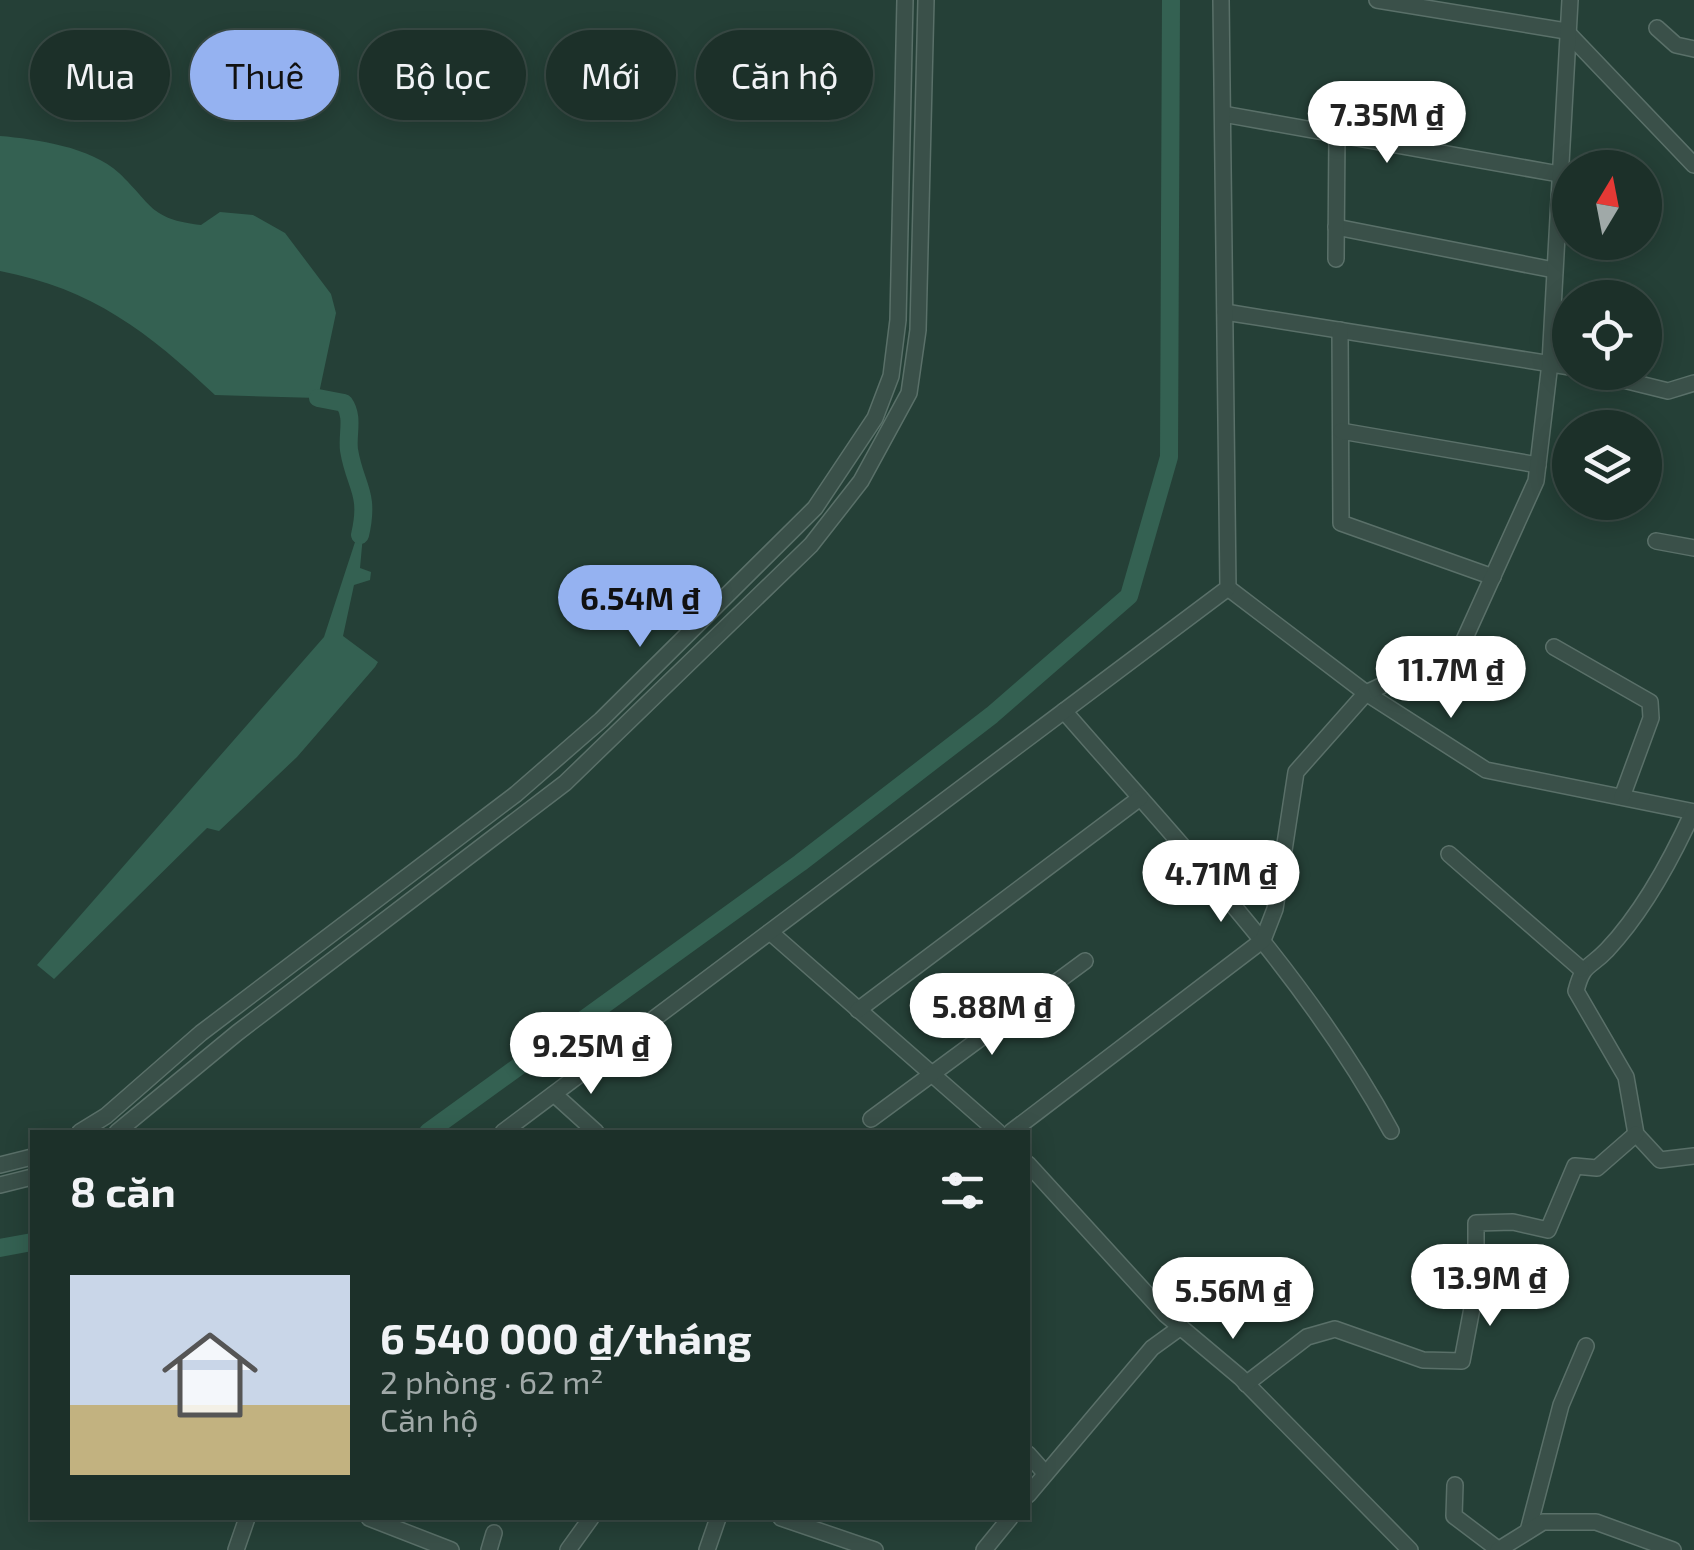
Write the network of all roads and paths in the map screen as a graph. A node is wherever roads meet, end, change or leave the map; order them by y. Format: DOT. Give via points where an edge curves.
graph roads {
  1 [pos="905,0"];
  2 [pos="926,0"];
  3 [pos="1221,0"];
  4 [pos="1377,0"];
  5 [pos="1570,0"];
  6 [pos="1657,28"];
  7 [pos="1566,31"];
  8 [pos="1694,49"];
  9 [pos="1222,114"];
  10 [pos="1337,134"];
  11 [pos="1560,150"];
  12 [pos="1694,165"];
  13 [pos="1552,173"];
  14 [pos="1336,227"];
  15 [pos="1336,258"];
  16 [pos="1555,260"];
  17 [pos="899,265"];
  18 [pos="920,267"];
  19 [pos="1554,270"];
  20 [pos="1225,312"];
  21 [pos="1340,330"];
  22 [pos="1550,362"];
  23 [pos="1694,383"];
  24 [pos="1662,390"];
  25 [pos="1340,432"];
  26 [pos="1538,465"];
  27 [pos="1656,541"];
  28 [pos="1694,548"];
  29 [pos="1493,577"];
  30 [pos="1228,588"];
  31 [pos="1554,646"];
  32 [pos="1366,693"];
  33 [pos="612,709"];
  34 [pos="1064,711"];
  35 [pos="627,724"];
  36 [pos="1622,797"];
  37 [pos="1140,798"];
  38 [pos="1694,812"];
  39 [pos="1449,854"];
  40 [pos="770,932"];
  41 [pos="1263,940"];
  42 [pos="1085,962"];
  43 [pos="1582,969"];
  44 [pos="280,973"];
  45 [pos="294,990"];
  46 [pos="858,1010"];
  47 [pos="932,1075"];
  48 [pos="554,1094"];
  49 [pos="871,1119"];
  50 [pos="83,1130"];
  51 [pos="120,1130"];
  52 [pos="506,1130"];
  53 [pos="594,1130"];
  54 [pos="996,1130"];
  55 [pos="1014,1130"];
  56 [pos="1391,1130"];
  57 [pos="1636,1134"];
  58 [pos="1694,1156"];
  59 [pos="30,1158"];
  60 [pos="0,1165"];
  61 [pos="1030,1166"];
  62 [pos="30,1177"];
  63 [pos="0,1184"];
  64 [pos="1181,1328"];
  65 [pos="1586,1346"];
  66 [pos="1246,1384"];
  67 [pos="1030,1456"];
  68 [pos="1046,1473"];
  69 [pos="1455,1485"];
  70 [pos="1030,1493"];
  71 [pos="246,1520"];
  72 [pos="374,1520"];
  73 [pos="590,1520"];
  74 [pos="717,1520"];
  75 [pos="787,1520"];
  76 [pos="1008,1520"];
  77 [pos="1528,1531"];
  78 [pos="494,1533"];
  79 [pos="236,1550"];
  80 [pos="451,1550"];
  81 [pos="489,1550"];
  82 [pos="568,1550"];
  83 [pos="708,1550"];
  84 [pos="876,1550"];
  85 [pos="984,1550"];
  86 [pos="1410,1550"];
  87 [pos="1499,1550"];
  88 [pos="1673,1550"];
  1 -- 17 [label="street"];
  2 -- 18 [label="street"];
  3 -- 9 [label="street"];
  4 -- 7 [label="street"];
  5 -- 7 [label="street"];
  6 -- 8 [label="street" via="1676,45"];
  7 -- 11 [label="street"];
  7 -- 12 [label="street"];
  9 -- 10 [label="street"];
  9 -- 20 [label="street"];
  10 -- 13 [label="street"];
  10 -- 14 [label="street"];
  14 -- 15 [label="street"];
  14 -- 19 [label="street"];
  16 -- 19 [label="street"];
  17 -- 18 [label="street"];
  17 -- 33 [label="street" via="891,376 875,418 814,508"];
  18 -- 35 [label="street" via="909,393 860,481 811,546"];
  19 -- 22 [label="street"];
  20 -- 21 [label="street"];
  20 -- 30 [label="street"];
  21 -- 22 [label="street"];
  21 -- 25 [label="street"];
  22 -- 26 [label="street"];
  23 -- 24 [label="street"];
  25 -- 26 [label="street"];
  25 -- 29 [label="street" via="1341,524"];
  26 -- 29 [label="street"];
  27 -- 28 [label="street"];
  29 -- 32 [label="street" via="1460,649"];
  30 -- 32 [label="street"];
  30 -- 34 [label="street"];
  31 -- 36 [label="street" via="1650,702 1651,718"];
  32 -- 36 [label="street" via="1486,770"];
  32 -- 41 [label="street" via="1296,772 1275,909"];
  33 -- 35 [label="street"];
  33 -- 44 [label="street" via="516,794"];
  34 -- 37 [label="street"];
  34 -- 40 [label="street"];
  35 -- 45 [label="street" via="565,783"];
  36 -- 38 [label="street"];
  37 -- 41 [label="street"];
  37 -- 46 [label="street"];
  38 -- 43 [label="street" via="1674,854 1606,950"];
  39 -- 43 [label="street"];
  40 -- 46 [label="street"];
  40 -- 48 [label="street"];
  41 -- 55 [label="street"];
  41 -- 56 [label="street" via="1358,1070"];
  42 -- 47 [label="street"];
  43 -- 57 [label="street" via="1576,991 1626,1077"];
  44 -- 45 [label="street"];
  44 -- 50 [label="street"];
  45 -- 51 [label="street"];
  46 -- 47 [label="street"];
  47 -- 49 [label="street"];
  47 -- 54 [label="street"];
  48 -- 52 [label="street"];
  48 -- 53 [label="street"];
  57 -- 58 [label="street" via="1660,1160"];
  57 -- 66 [label="street" via="1598,1168 1574,1166 1548,1230 1476,1223 1476,1287 1462,1360 1423,1360 1335,1329 1308,1337"];
  59 -- 60 [label="street"];
  61 -- 64 [label="street"];
  62 -- 63 [label="street"];
  64 -- 66 [label="street"];
  64 -- 68 [label="street" via="1152,1348"];
  65 -- 77 [label="street" via="1561,1404"];
  66 -- 86 [label="street"];
  67 -- 68 [label="street"];
  68 -- 70 [label="street"];
  69 -- 87 [label="street" via="1454,1516"];
  71 -- 79 [label="street"];
  72 -- 80 [label="street"];
  73 -- 82 [label="street"];
  74 -- 83 [label="street"];
  75 -- 84 [label="street"];
  76 -- 85 [label="street"];
  77 -- 87 [label="street"];
  77 -- 88 [label="street" via="1543,1522 1596,1522"];
  78 -- 81 [label="street"];
}
